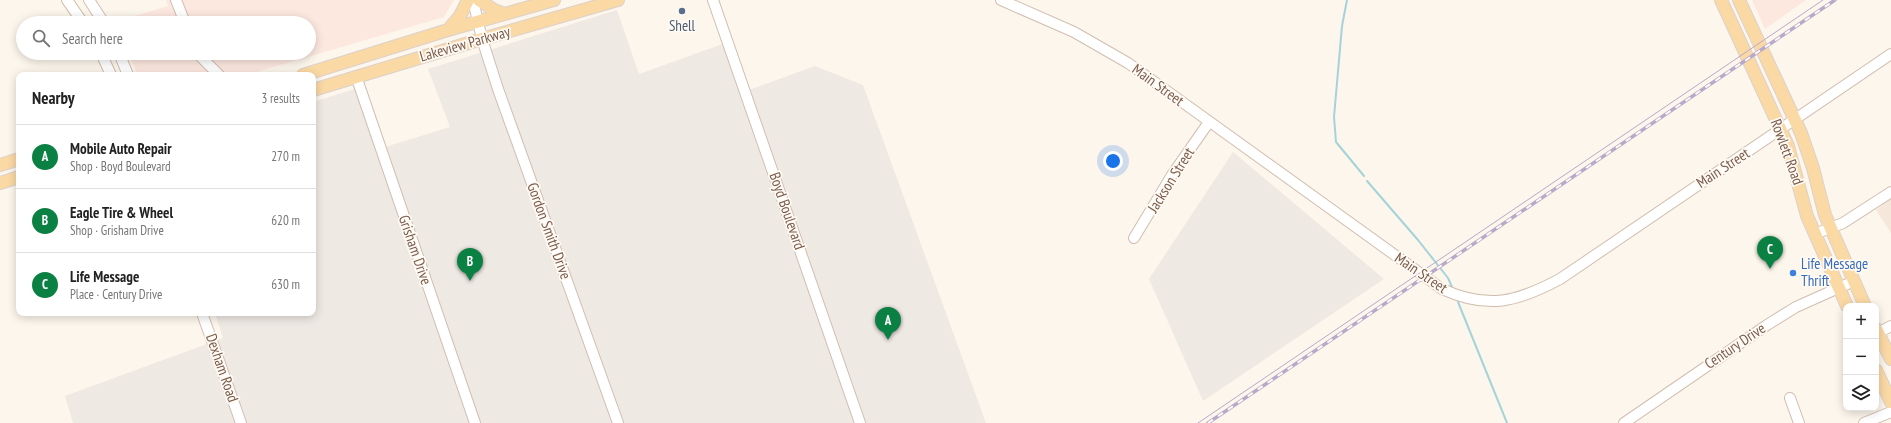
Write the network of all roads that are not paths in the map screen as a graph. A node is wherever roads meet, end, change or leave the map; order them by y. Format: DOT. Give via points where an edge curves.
graph roads {
  1 [pos="67,0"];
  2 [pos="89,0"];
  3 [pos="176,0"];
  4 [pos="468,0"];
  5 [pos="473,0"];
  6 [pos="479,0"];
  7 [pos="554,0"];
  8 [pos="618,0"];
  9 [pos="713,0"];
  10 [pos="1001,0"];
  11 [pos="1721,0"];
  12 [pos="1739,0"];
  13 [pos="605,2"];
  14 [pos="505,14"];
  15 [pos="78,16"];
  16 [pos="99,16"];
  17 [pos="182,16"];
  18 [pos="477,21"];
  19 [pos="448,30"];
  20 [pos="482,39"];
  21 [pos="1891,54"];
  22 [pos="104,60"];
  23 [pos="122,60"];
  24 [pos="205,60"];
  25 [pos="351,60"];
  26 [pos="110,72"];
  27 [pos="127,72"];
  28 [pos="216,72"];
  29 [pos="313,72"];
  30 [pos="356,76"];
  31 [pos="316,89"];
  32 [pos="1794,119"];
  33 [pos="1209,122"];
  34 [pos="1780,129"];
  35 [pos="16,160"];
  36 [pos="0,165"];
  37 [pos="16,178"];
  38 [pos="0,183"];
  39 [pos="1891,192"];
  40 [pos="1830,228"];
  41 [pos="1815,234"];
  42 [pos="1134,238"];
  43 [pos="1854,281"];
  44 [pos="1839,288"];
  45 [pos="1846,303"];
  46 [pos="1864,303"];
  47 [pos="203,316"];
  48 [pos="1891,326"];
  49 [pos="1879,330"];
  50 [pos="1879,335"];
  51 [pos="1891,359"];
  52 [pos="1878,375"];
  53 [pos="1790,398"];
  54 [pos="1891,402"];
  55 [pos="1891,412"];
  56 [pos="241,423"];
  57 [pos="475,423"];
  58 [pos="618,423"];
  59 [pos="860,423"];
  60 [pos="1624,423"];
  61 [pos="1799,423"];
  62 [pos="1864,423"];
  1 -- 15 [label="street"];
  2 -- 16 [label="street"];
  3 -- 17 [label="street"];
  4 -- 19 [label="main road" via="460,16"];
  5 -- 18 [label="street, Gordon Smith Drive"];
  6 -- 14 [label="main road"];
  7 -- 14 [label="main road, Lakeview Parkway"];
  8 -- 13 [label="main road, Lakeview Parkway"];
  9 -- 59 [label="street, Boyd Boulevard"];
  10 -- 33 [label="street, Main Street" via="1074,32 1107,50"];
  11 -- 34 [label="main road, Rowlett Road"];
  12 -- 32 [label="main road, Rowlett Road"];
  13 -- 20 [label="main road, Lakeview Parkway"];
  14 -- 18 [label="main road, Lakeview Parkway"];
  18 -- 19 [label="main road, Lakeview Parkway"];
  18 -- 20 [label="street, Gordon Smith Drive"];
  19 -- 25 [label="main road, Lakeview Parkway"];
  20 -- 30 [label="main road, Lakeview Parkway"];
  20 -- 58 [label="street, Gordon Smith Drive"];
  21 -- 32 [label="street, Main Street"];
  22 -- 26 [label="street"];
  23 -- 27 [label="street"];
  24 -- 28 [label="street"];
  25 -- 29 [label="main road, Lakeview Parkway"];
  25 -- 30 [label="main road"];
  30 -- 31 [label="main road, Lakeview Parkway"];
  30 -- 57 [label="street, Grisham Drive"];
  32 -- 34 [label="street, Main Street"];
  32 -- 40 [label="main road, Rowlett Road" via="1813,168"];
  33 -- 34 [label="street, Main Street" via="1442,289 1471,300 1492,302 1524,296 1560,279"];
  33 -- 42 [label="street, Jackson Street" via="1172,175"];
  34 -- 41 [label="main road, Rowlett Road" via="1793,160 1807,216"];
  35 -- 36 [label="main road"];
  37 -- 38 [label="main road"];
  39 -- 40 [label="street" via="1848,220"];
  40 -- 41 [label="street"];
  40 -- 43 [label="main road, Rowlett Road"];
  41 -- 44 [label="main road, Rowlett Road"];
  43 -- 44 [label="street, Century Drive"];
  43 -- 46 [label="main road, Rowlett Road"];
  44 -- 45 [label="main road, Rowlett Road"];
  44 -- 60 [label="street, Century Drive" via="1796,307 1767,325"];
  47 -- 56 [label="street, Dexham Road"];
  48 -- 49 [label="street"];
  50 -- 51 [label="main road"];
  52 -- 54 [label="main road"];
  53 -- 61 [label="street"];
  55 -- 62 [label="street"];
}
